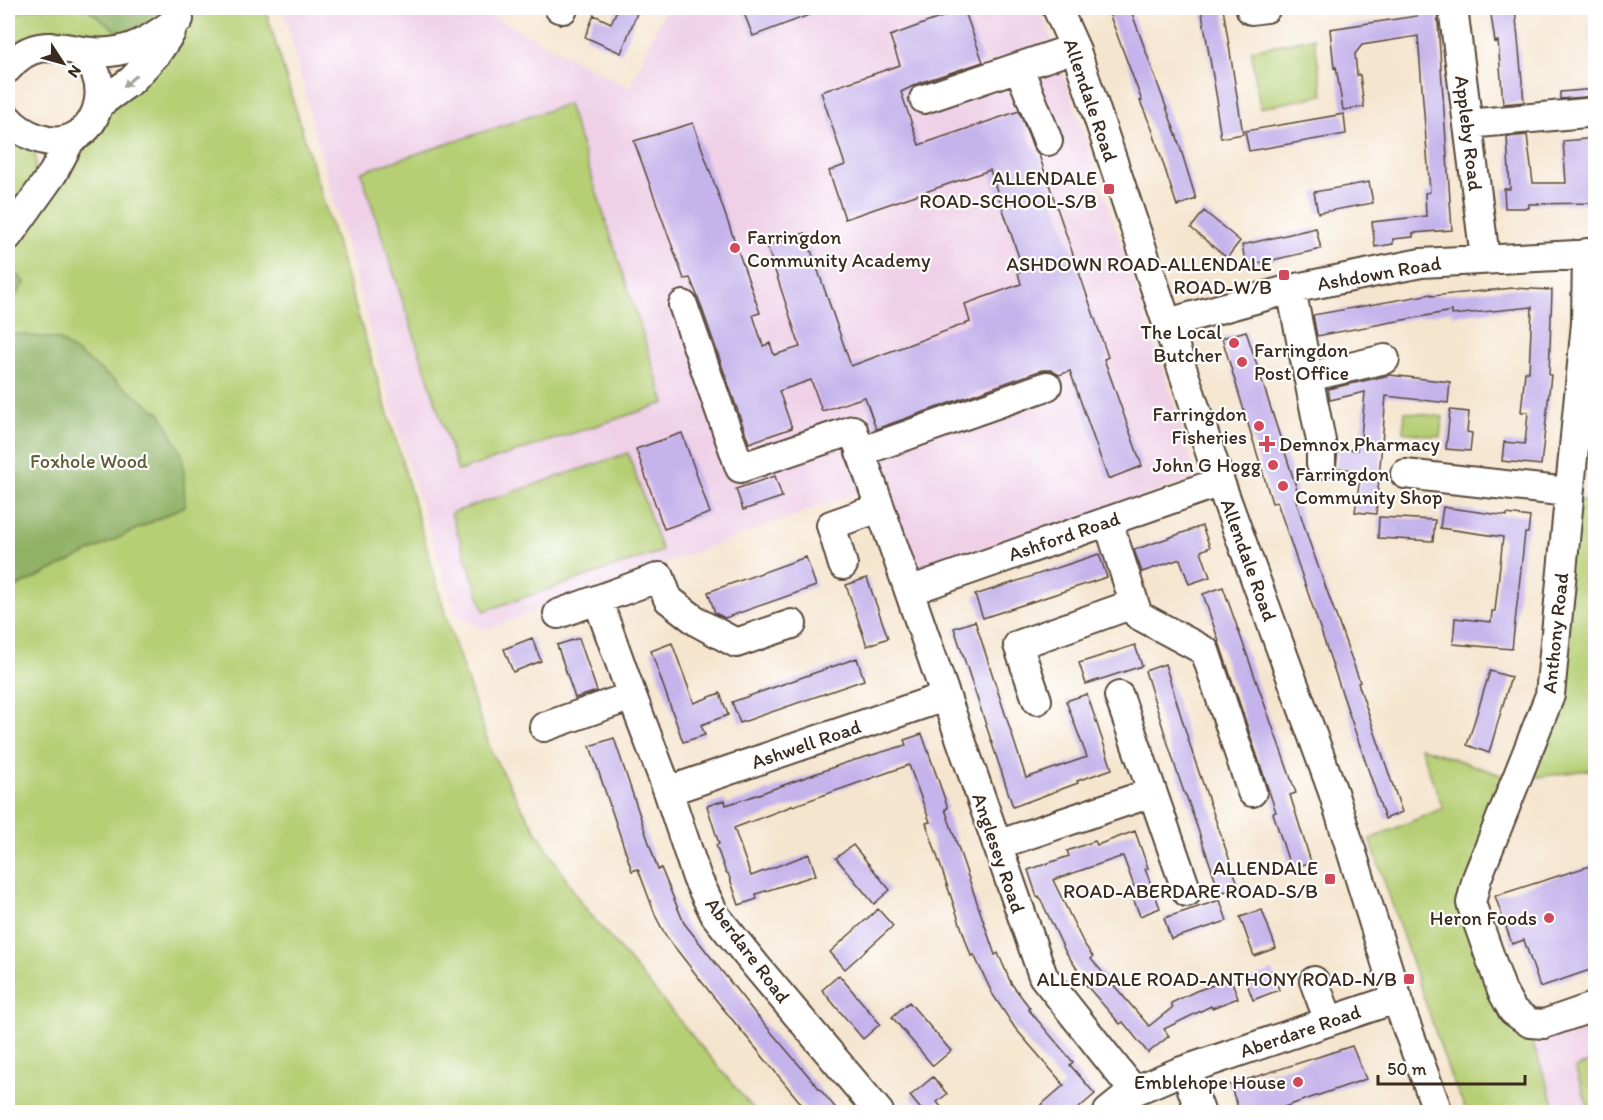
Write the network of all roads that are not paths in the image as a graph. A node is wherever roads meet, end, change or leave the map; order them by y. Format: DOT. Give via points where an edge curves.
graph roads {
  1 [pos="1057,8"];
  2 [pos="1453,8"];
  3 [pos="183,13"];
  4 [pos="1075,48"];
  5 [pos="78,52"];
  6 [pos="11,61"];
  7 [pos="1019,68"];
  8 [pos="924,99"];
  9 [pos="99,104"];
  10 [pos="1596,112"];
  11 [pos="1468,124"];
  12 [pos="18,126"];
  13 [pos="71,139"];
  14 [pos="1048,141"];
  15 [pos="29,207"];
  16 [pos="8,236"];
  17 [pos="1591,254"];
  18 [pos="1485,258"];
  19 [pos="1291,289"];
  20 [pos="683,304"];
  21 [pos="1168,323"];
  22 [pos="1385,359"];
  23 [pos="1308,376"];
  24 [pos="1047,386"];
  25 [pos="1585,433"];
  26 [pos="860,452"];
  27 [pos="1321,464"];
  28 [pos="1405,474"];
  29 [pos="1220,482"];
  30 [pos="1569,492"];
  31 [pos="876,497"];
  32 [pos="1108,521"];
  33 [pos="843,565"];
  34 [pos="909,591"];
  35 [pos="597,601"];
  36 [pos="1133,604"];
  37 [pos="558,614"];
  38 [pos="792,624"];
  39 [pos="632,696"];
  40 [pos="1119,696"];
  41 [pos="944,697"];
  42 [pos="1037,700"];
  43 [pos="544,727"];
  44 [pos="668,791"];
  45 [pos="1252,792"];
  46 [pos="1151,793"];
  47 [pos="997,845"];
  48 [pos="1187,892"];
  49 [pos="1314,981"];
  50 [pos="1398,998"];
  51 [pos="1596,1006"];
  52 [pos="1329,1021"];
  53 [pos="1185,1070"];
  54 [pos="1134,1091"];
  55 [pos="879,1113"];
  56 [pos="1108,1113"];
  57 [pos="1197,1113"];
  58 [pos="1438,1113"];
  1 -- 4 [label="street, Allendale Road"];
  2 -- 11 [label="street, Appleby Road"];
  3 -- 5 [label="street" via="137,46 116,52"];
  3 -- 9 [label="street, one-way" via="157,53 132,81"];
  4 -- 7 [label="street"];
  4 -- 21 [label="street, Allendale Road"];
  5 -- 6 [label="street" via="50,46 30,50"];
  5 -- 9 [label="street" via="96,73"];
  7 -- 8 [label="street"];
  7 -- 14 [label="street"];
  9 -- 13 [label="street" via="85,129"];
  10 -- 11 [label="street"];
  11 -- 18 [label="street, Appleby Road"];
  12 -- 13 [label="street" via="45,140"];
  12 -- 15 [label="street" via="34,152"];
  13 -- 15 [label="street"];
  15 -- 16 [label="street"];
  17 -- 18 [label="street, Ashdown Road"];
  17 -- 25 [label="street, Anthony Road"];
  18 -- 19 [label="street, Ashdown Road" via="1421,263"];
  19 -- 21 [label="street, Ashdown Road"];
  19 -- 23 [label="street"];
  20 -- 26 [label="street, Anglesey Road" via="740,468 853,430"];
  21 -- 29 [label="street, Allendale Road"];
  22 -- 23 [label="street"];
  23 -- 27 [label="street" via="1321,441"];
  24 -- 26 [label="street"];
  25 -- 30 [label="street, Anthony Road"];
  26 -- 31 [label="street, Anglesey Road"];
  28 -- 30 [label="street"];
  29 -- 32 [label="street, Ashford Road"];
  29 -- 50 [label="street, Allendale Road" via="1333,792"];
  30 -- 51 [label="street, Anthony Road" via="1550,694 1499,850 1477,878 1471,903 1502,991 1513,1011 1530,1023 1544,1024"];
  31 -- 33 [label="street" via="831,525"];
  31 -- 34 [label="street, Anglesey Road"];
  32 -- 34 [label="street, Ashford Road"];
  32 -- 36 [label="street"];
  34 -- 41 [label="street, Anglesey Road"];
  35 -- 37 [label="street"];
  35 -- 38 [label="street" via="660,577 668,599 699,623 735,643"];
  35 -- 39 [label="street, Aberdare Road"];
  36 -- 42 [label="street" via="1018,645"];
  36 -- 45 [label="street" via="1138,615 1205,651"];
  39 -- 43 [label="street"];
  39 -- 44 [label="street, Aberdare Road"];
  40 -- 46 [label="street"];
  41 -- 44 [label="street, Ashwell Road"];
  41 -- 47 [label="street, Anglesey Road"];
  44 -- 55 [label="street, Aberdare Road" via="697,878 716,915"];
  46 -- 47 [label="street"];
  46 -- 48 [label="street"];
  47 -- 54 [label="street, Anglesey Road" via="1043,976"];
  49 -- 52 [label="street"];
  50 -- 52 [label="street, Aberdare Road"];
  50 -- 58 [label="street, Allendale Road"];
  52 -- 53 [label="street, Aberdare Road"];
  53 -- 54 [label="street, Aberdare Road"];
  53 -- 57 [label="street" via="1200,1111"];
  54 -- 56 [label="street, Aberdare Road"];
}
